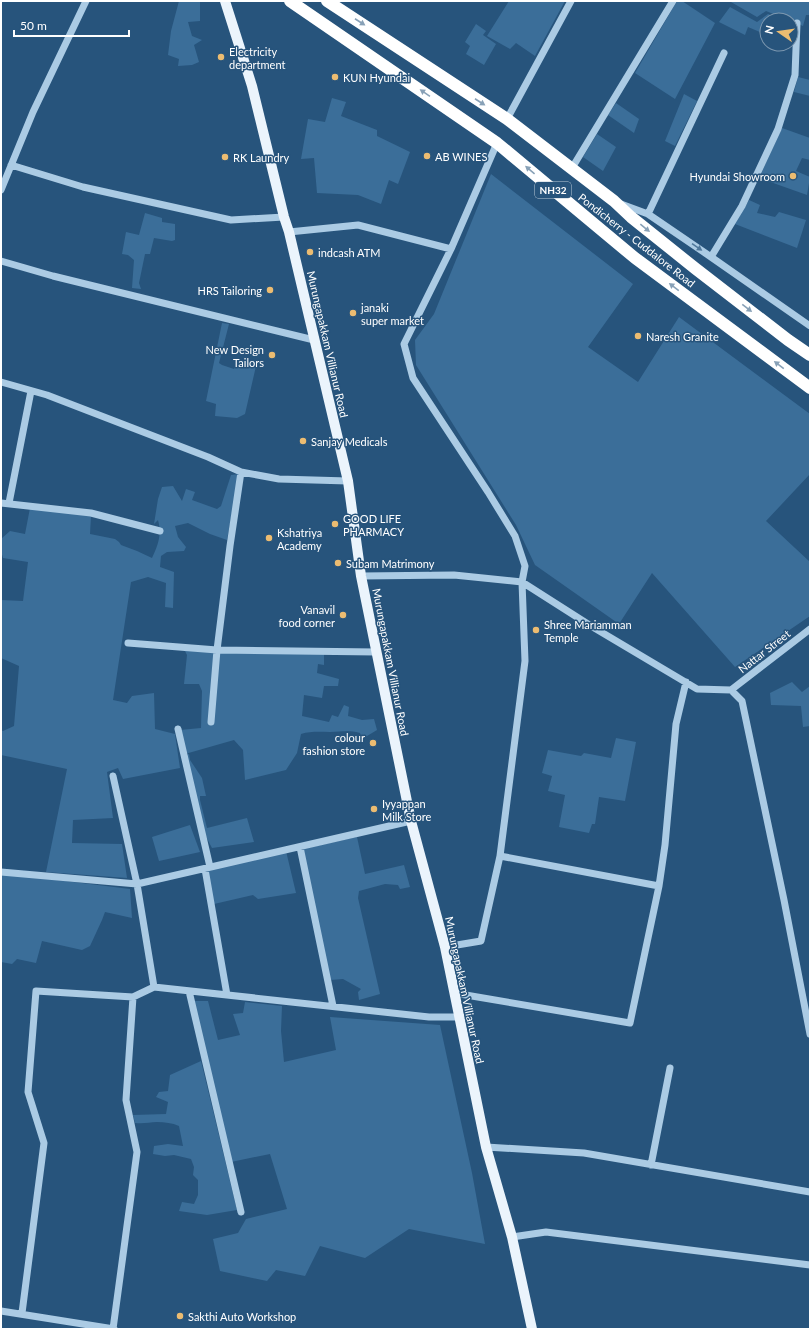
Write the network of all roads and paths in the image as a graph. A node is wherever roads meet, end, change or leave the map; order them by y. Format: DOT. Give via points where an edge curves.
graph roads {
  1 [pos="86,1"];
  2 [pos="225,1"];
  3 [pos="290,1"];
  4 [pos="327,1"];
  5 [pos="571,1"];
  6 [pos="673,1"];
  7 [pos="796,52"];
  8 [pos="724,53"];
  9 [pos="508,119"];
  10 [pos="497,143"];
  11 [pos="11,166"];
  12 [pos="572,168"];
  13 [pos="1,190"];
  14 [pos="614,201"];
  15 [pos="648,214"];
  16 [pos="284,217"];
  17 [pos="289,232"];
  18 [pos="451,249"];
  19 [pos="711,256"];
  20 [pos="1,261"];
  21 [pos="810,326"];
  22 [pos="314,340"];
  23 [pos="810,355"];
  24 [pos="1,382"];
  25 [pos="810,388"];
  26 [pos="31,391"];
  27 [pos="241,472"];
  28 [pos="348,482"];
  29 [pos="5,503"];
  30 [pos="160,531"];
  31 [pos="361,576"];
  32 [pos="522,582"];
  33 [pos="810,629"];
  34 [pos="128,643"];
  35 [pos="217,650"];
  36 [pos="376,652"];
  37 [pos="686,682"];
  38 [pos="731,690"];
  39 [pos="211,722"];
  40 [pos="178,729"];
  41 [pos="113,776"];
  42 [pos="411,821"];
  43 [pos="300,847"];
  44 [pos="500,856"];
  45 [pos="208,868"];
  46 [pos="1,872"];
  47 [pos="137,884"];
  48 [pos="659,886"];
  49 [pos="445,946"];
  50 [pos="154,987"];
  51 [pos="189,991"];
  52 [pos="454,993"];
  53 [pos="227,995"];
  54 [pos="133,997"];
  55 [pos="333,1006"];
  56 [pos="459,1017"];
  57 [pos="810,1034"];
  58 [pos="670,1068"];
  59 [pos="486,1147"];
  60 [pos="651,1165"];
  61 [pos="810,1192"];
  62 [pos="241,1212"];
  63 [pos="512,1237"];
  64 [pos="810,1265"];
  65 [pos="1,1311"];
  66 [pos="22,1313"];
  67 [pos="113,1329"];
  68 [pos="532,1329"];
  1 -- 11 [label="street" via="33,112"];
  2 -- 16 [label="main road, Murungapakkam Villianur Road" via="252,86"];
  10 -- 3 [label="highway, Pondicherry - Cuddalore Road / NH32, one-way"];
  4 -- 9 [label="highway, Pondicherry - Cuddalore Road / NH32, one-way"];
  5 -- 9 [label="street"];
  6 -- 12 [label="street"];
  7 -- 19 [label="street" via="795,75 778,130 742,206"];
  8 -- 15 [label="street"];
  9 -- 12 [label="highway, Pondicherry - Cuddalore Road / NH32"];
  10 -- 18 [label="street"];
  25 -- 10 [label="highway, Pondicherry - Cuddalore Road / NH32, one-way" via="635,258"];
  11 -- 13 [label="street"];
  11 -- 16 [label="street" via="83,187 230,220"];
  12 -- 14 [label="highway, Pondicherry - Cuddalore Road / NH32"];
  14 -- 15 [label="street"];
  14 -- 23 [label="highway, Pondicherry - Cuddalore Road / NH32, one-way" via="696,269"];
  15 -- 19 [label="street, one-way"];
  16 -- 17 [label="main road, Murungapakkam Villianur Road"];
  17 -- 18 [label="street" via="358,225"];
  17 -- 22 [label="main road, Murungapakkam Villianur Road"];
  18 -- 32 [label="street" via="404,344 413,378 515,536 525,566"];
  19 -- 21 [label="street"];
  20 -- 22 [label="street"];
  22 -- 28 [label="main road, Murungapakkam Villianur Road"];
  24 -- 26 [label="street"];
  26 -- 27 [label="street" via="208,457"];
  26 -- 29 [label="street"];
  27 -- 28 [label="street" via="279,479"];
  27 -- 35 [label="street"];
  28 -- 31 [label="main road, Murungapakkam Villianur Road"];
  29 -- 30 [label="street" via="92,513"];
  31 -- 32 [label="street" via="454,574"];
  31 -- 36 [label="main road, Murungapakkam Villianur Road"];
  32 -- 37 [label="street"];
  32 -- 44 [label="street" via="525,661"];
  33 -- 38 [label="street, Nattar Street"];
  34 -- 35 [label="street"];
  35 -- 36 [label="street"];
  35 -- 39 [label="street"];
  36 -- 42 [label="main road, Murungapakkam Villianur Road"];
  37 -- 38 [label="street" via="697,689"];
  37 -- 48 [label="street" via="676,724"];
  38 -- 57 [label="street" via="742,701"];
  40 -- 45 [label="street"];
  41 -- 47 [label="street"];
  42 -- 43 [label="street"];
  42 -- 49 [label="main road, Murungapakkam Villianur Road"];
  43 -- 45 [label="street"];
  43 -- 55 [label="street"];
  44 -- 48 [label="street"];
  44 -- 49 [label="street" via="481,941"];
  45 -- 47 [label="street"];
  45 -- 53 [label="street"];
  46 -- 47 [label="street"];
  47 -- 50 [label="street"];
  48 -- 52 [label="street" via="630,1023"];
  49 -- 52 [label="main road, Murungapakkam Villianur Road"];
  50 -- 51 [label="street"];
  50 -- 54 [label="street"];
  51 -- 53 [label="street"];
  51 -- 62 [label="street"];
  52 -- 56 [label="main road, Murungapakkam Villianur Road"];
  53 -- 55 [label="street"];
  54 -- 66 [label="street" via="36,991 28,1092 44,1143"];
  54 -- 67 [label="street" via="126,1100 137,1152"];
  55 -- 56 [label="street" via="429,1017"];
  56 -- 59 [label="main road, Murungapakkam Villianur Road"];
  58 -- 60 [label="street"];
  59 -- 60 [label="street" via="584,1153"];
  59 -- 63 [label="main road, Murungapakkam Villianur Road"];
  60 -- 61 [label="street"];
  63 -- 64 [label="street" via="546,1232"];
  63 -- 68 [label="main road, Murungapakkam Villianur Road"];
  65 -- 66 [label="street"];
  66 -- 67 [label="street"];
}
